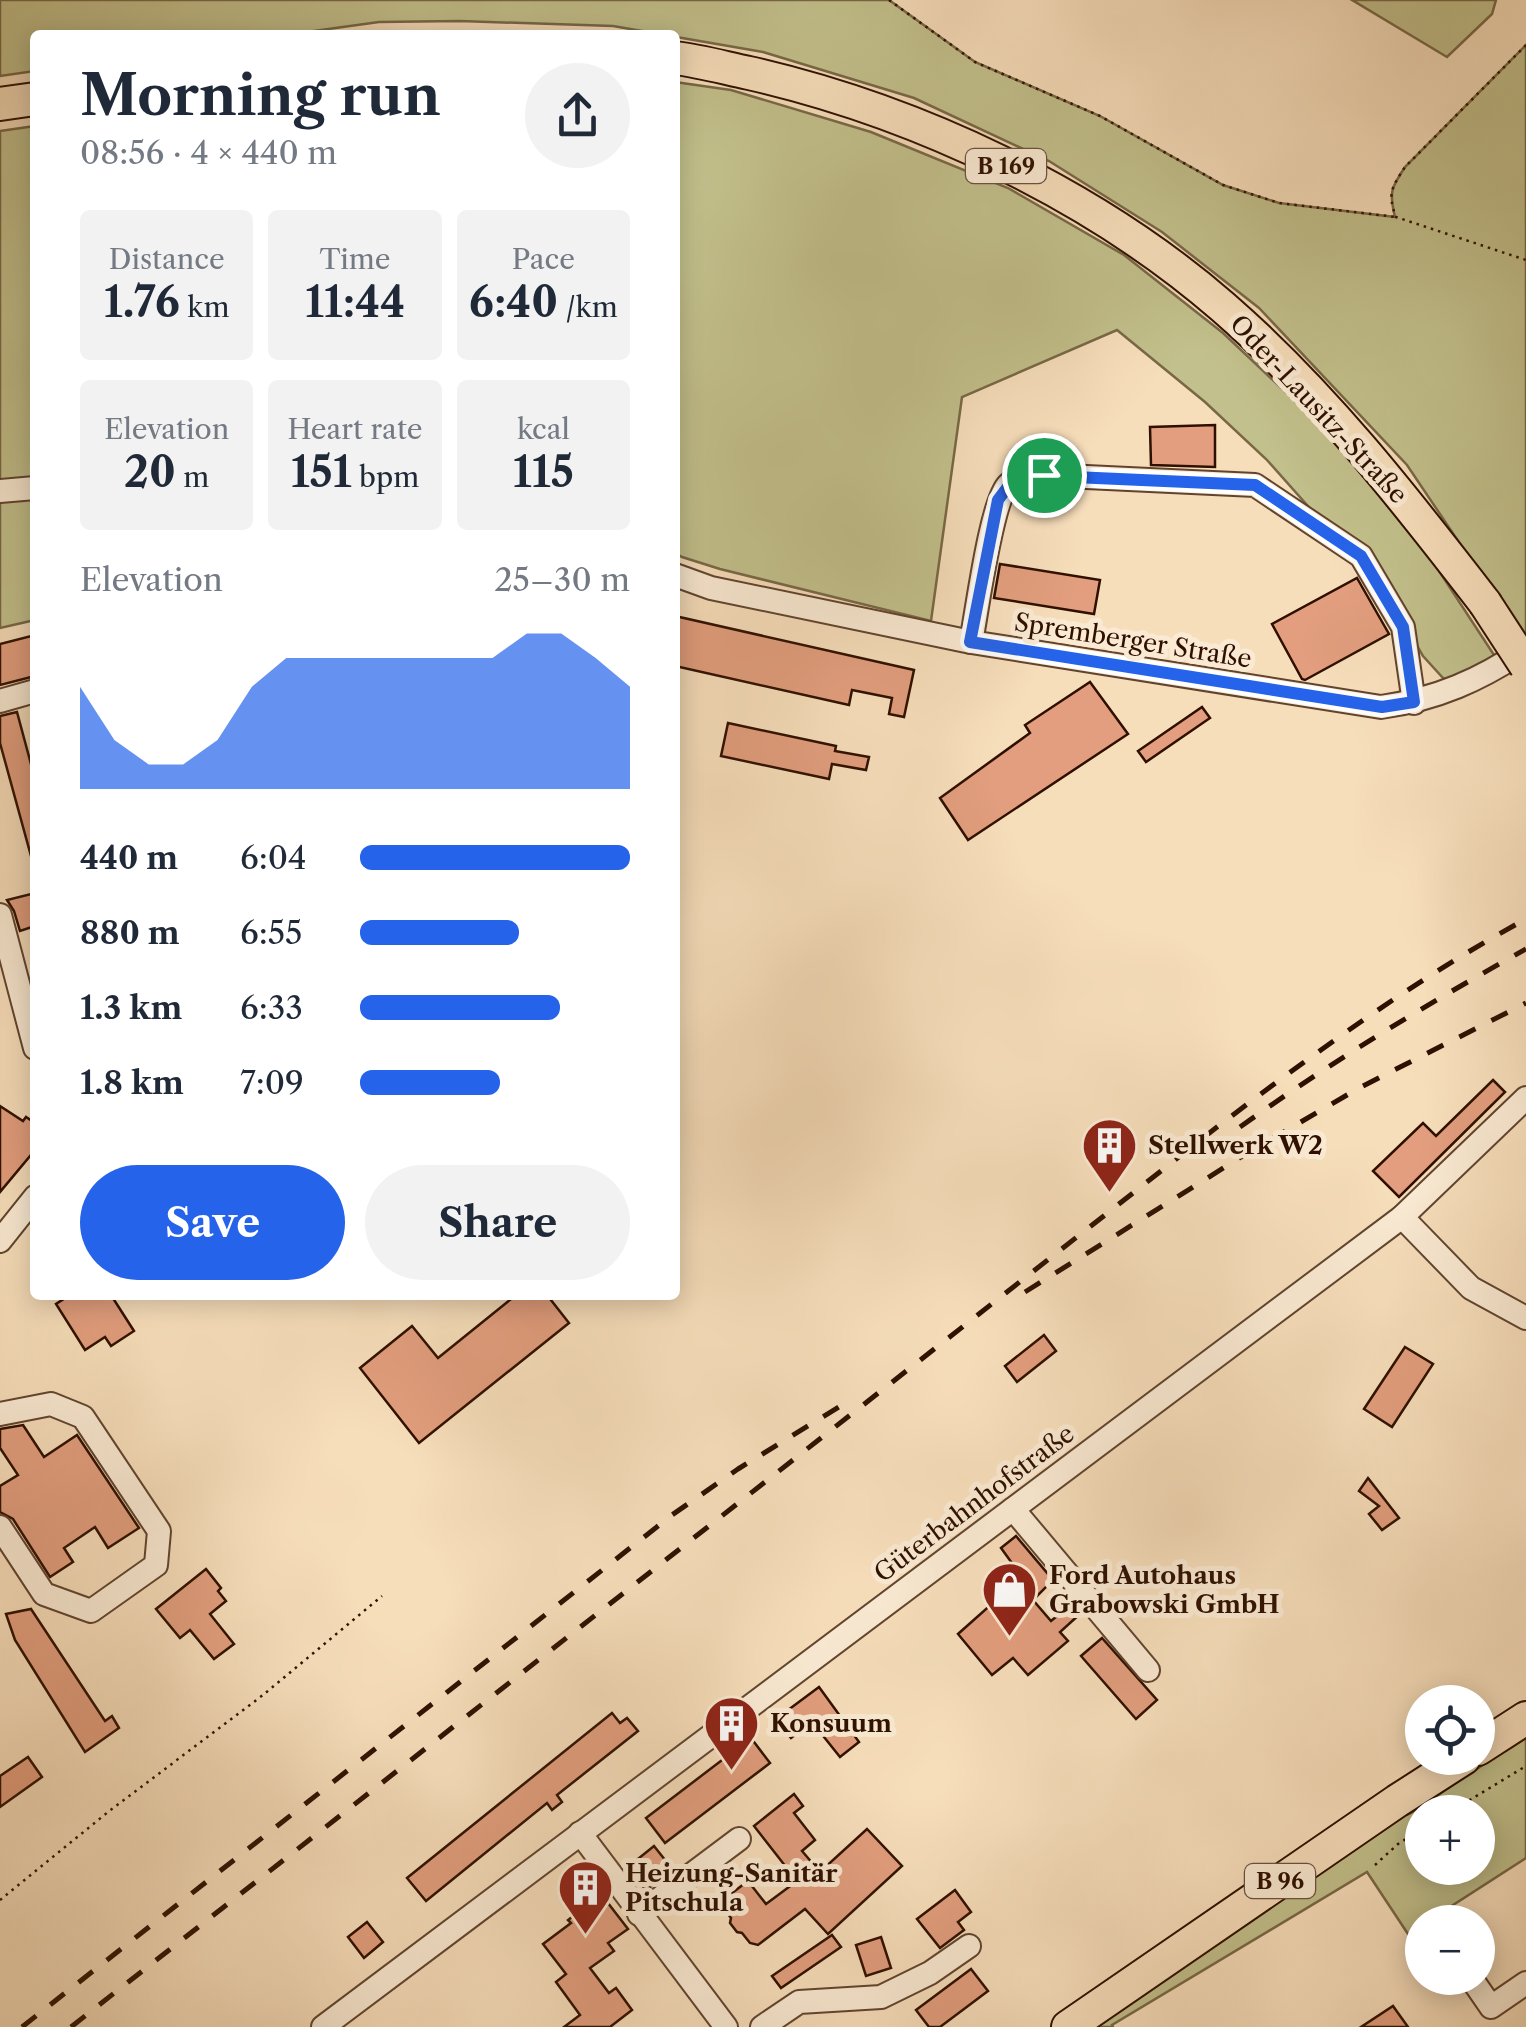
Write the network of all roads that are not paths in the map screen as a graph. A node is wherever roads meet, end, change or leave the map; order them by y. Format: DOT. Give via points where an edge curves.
graph roads {
  1 [pos="680,59"];
  2 [pos="30,100"];
  3 [pos="0,104"];
  4 [pos="30,488"];
  5 [pos="0,491"];
  6 [pos="680,577"];
  7 [pos="970,642"];
  8 [pos="1523,656"];
  9 [pos="30,692"];
  10 [pos="0,701"];
  11 [pos="1414,702"];
  12 [pos="0,916"];
  13 [pos="30,1029"];
  14 [pos="1526,1098"];
  15 [pos="30,1203"];
  16 [pos="1402,1217"];
  17 [pos="0,1241"];
  18 [pos="1526,1318"];
  19 [pos="0,1414"];
  20 [pos="1013,1508"];
  21 [pos="0,1527"];
  22 [pos="1148,1670"];
  23 [pos="1526,1718"];
  24 [pos="1495,1738"];
  25 [pos="1436,1775"];
  26 [pos="580,1834"];
  27 [pos="739,1838"];
  28 [pos="639,1914"];
  29 [pos="970,1946"];
  30 [pos="1526,1983"];
  31 [pos="1483,1995"];
  32 [pos="324,2027"];
  33 [pos="726,2027"];
  34 [pos="762,2027"];
  35 [pos="1068,2027"];
  1 -- 8 [label="highway, Oder-Lausitz-Straße / B 169, bridge" via="847,99 924,128 1050,189 1165,262 1289,369 1384,473"];
  2 -- 3 [label="highway"];
  4 -- 5 [label="street"];
  6 -- 7 [label="street, Spremberger Straße"];
  7 -- 11 [label="street, Spremberger Straße" via="1382,707"];
  7 -- 11 [label="street" via="997,504 1013,480 1044,475 1255,485 1361,556 1403,627"];
  8 -- 11 [label="street, Spremberger Straße"];
  9 -- 10 [label="street"];
  12 -- 13 [label="street"];
  14 -- 16 [label="street, Güterbahnhofstraße"];
  15 -- 17 [label="street"];
  16 -- 18 [label="street" via="1471,1288"];
  16 -- 20 [label="street, Güterbahnhofstraße"];
  19 -- 21 [label="street" via="51,1404 83,1417 158,1531 156,1565 91,1611 44,1594"];
  20 -- 22 [label="street"];
  20 -- 26 [label="street, Güterbahnhofstraße"];
  23 -- 24 [label="highway"];
  25 -- 35 [label="highway, B 96"];
  26 -- 28 [label="street"];
  26 -- 32 [label="street, Güterbahnhofstraße"];
  27 -- 28 [label="street"];
  28 -- 33 [label="street"];
  29 -- 34 [label="street" via="881,1997 799,2002"];
  30 -- 31 [label="street" via="1491,2007"];
}
